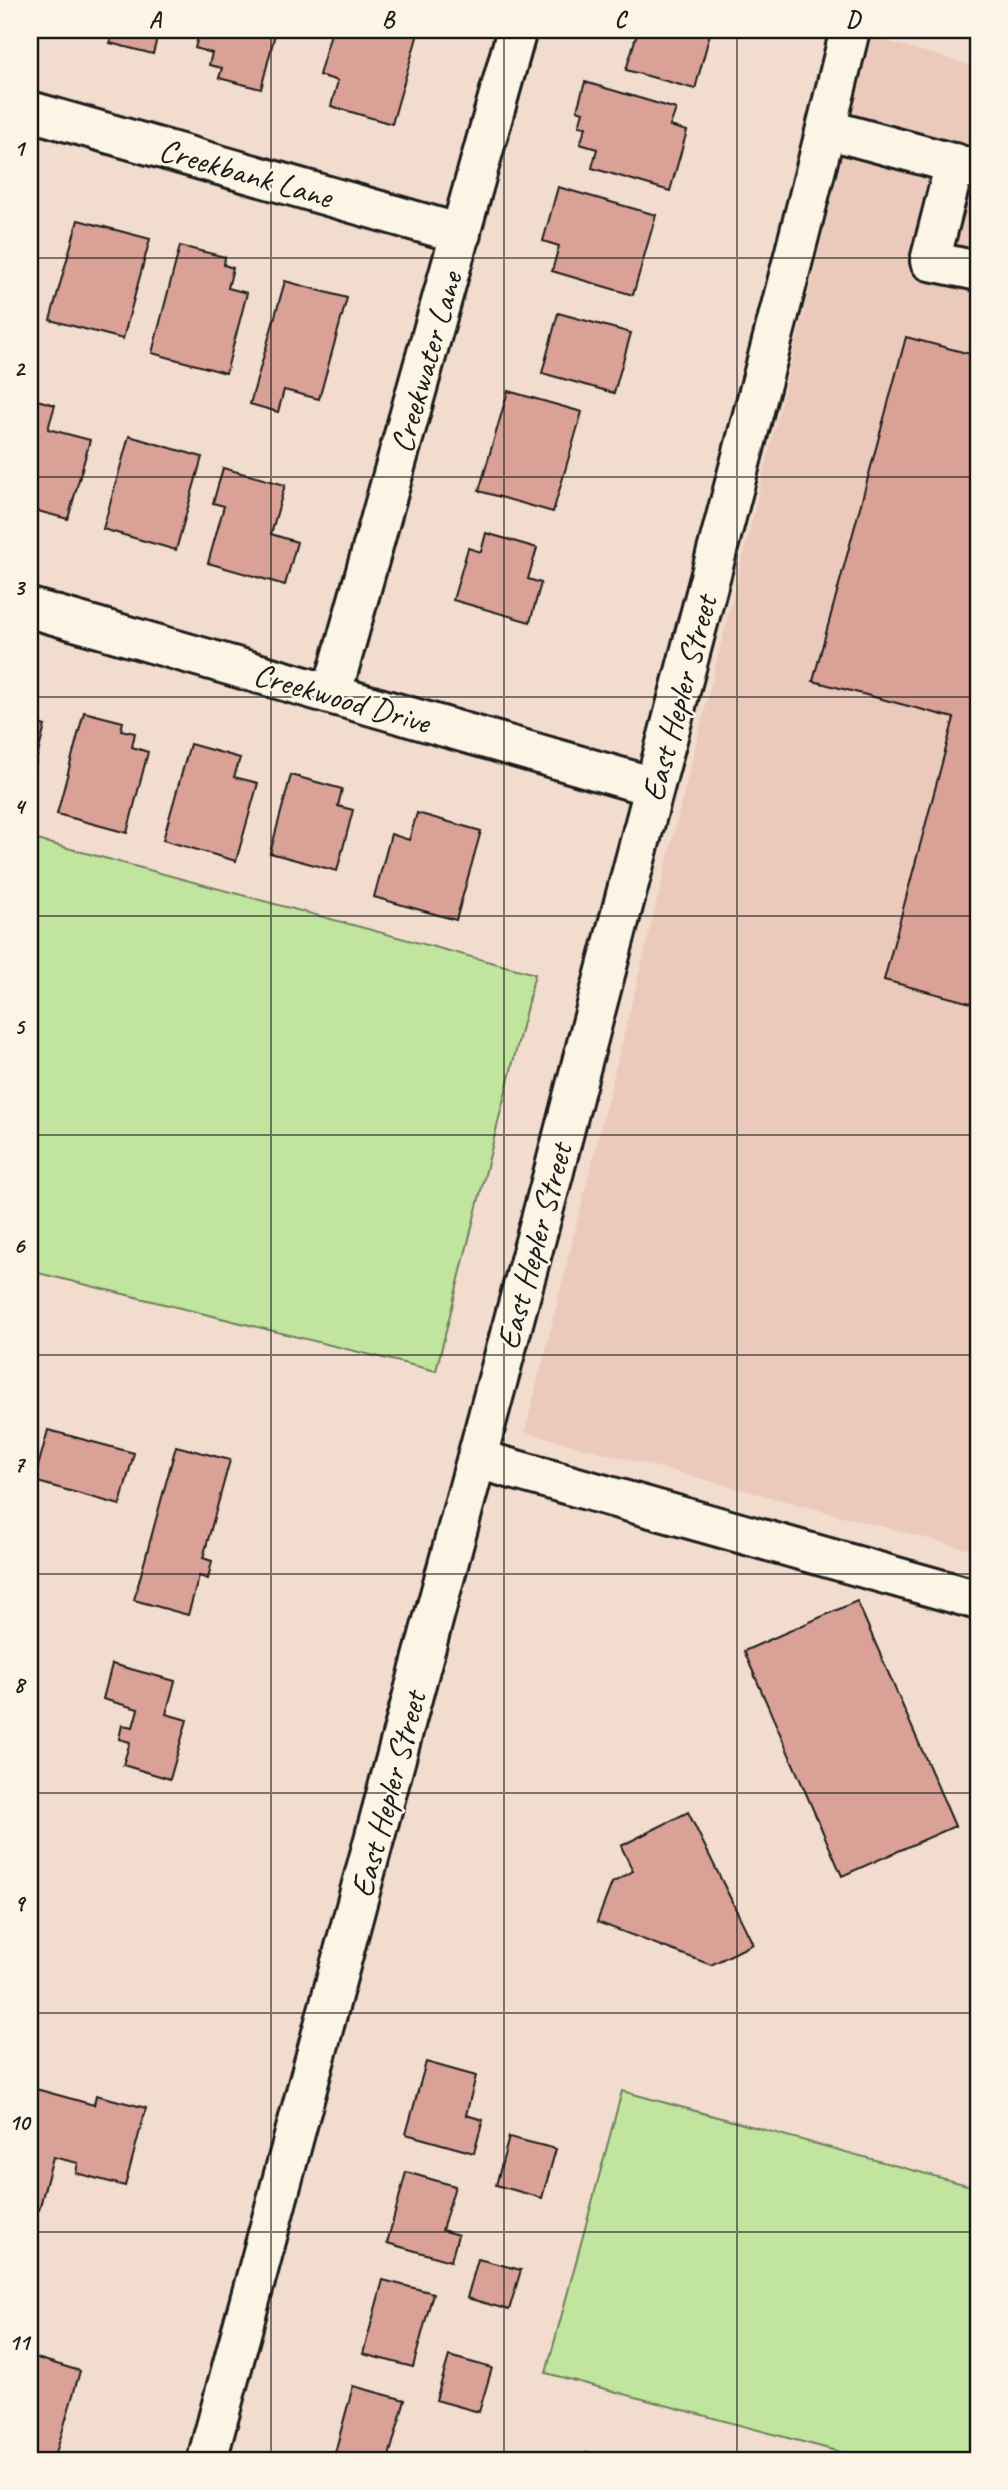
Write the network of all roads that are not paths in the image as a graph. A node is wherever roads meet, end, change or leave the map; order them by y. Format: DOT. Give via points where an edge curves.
graph roads {
  1 [pos="517,30"];
  2 [pos="850,30"];
  3 [pos="30,111"];
  4 [pos="826,129"];
  5 [pos="967,167"];
  6 [pos="461,234"];
  7 [pos="978,271"];
  8 [pos="30,608"];
  9 [pos="332,693"];
  10 [pos="654,787"];
  11 [pos="477,1459"];
  12 [pos="978,1600"];
  13 [pos="207,2460"];
  1 -- 6 [label="street, Creekwater Lane"];
  2 -- 4 [label="street, East Hepler Street"];
  3 -- 6 [label="street, Creekbank Lane"];
  4 -- 5 [label="street"];
  4 -- 10 [label="street, East Hepler Street"];
  5 -- 7 [label="street" via="930,261"];
  6 -- 9 [label="street, Creekwater Lane"];
  8 -- 9 [label="street, Creekwood Drive"];
  9 -- 10 [label="street, Creekwood Drive"];
  10 -- 11 [label="street, East Hepler Street"];
  11 -- 12 [label="street"];
  11 -- 13 [label="street, East Hepler Street"];
}
